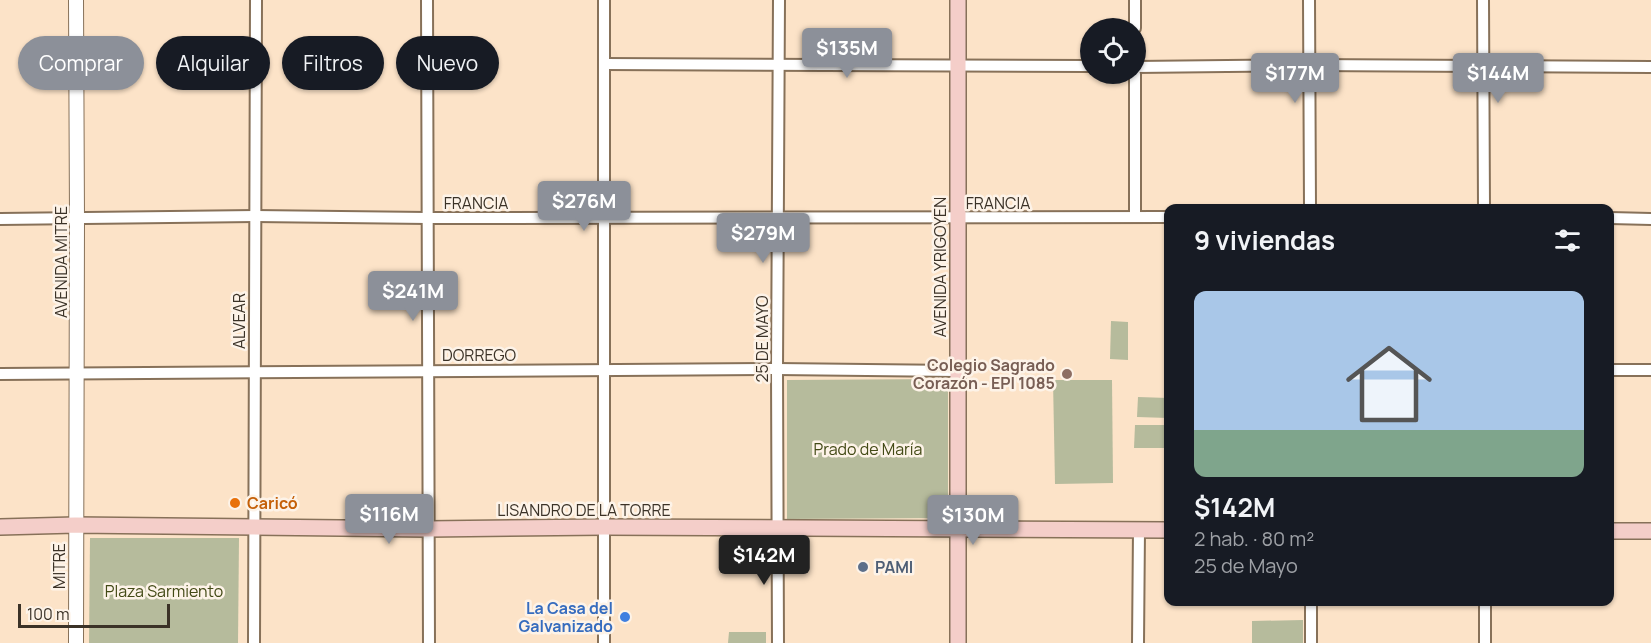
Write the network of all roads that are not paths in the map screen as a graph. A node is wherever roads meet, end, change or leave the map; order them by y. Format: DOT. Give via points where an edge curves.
graph roads {
  1 [pos="76,0"];
  2 [pos="256,0"];
  3 [pos="427,0"];
  4 [pos="604,0"];
  5 [pos="779,0"];
  6 [pos="958,0"];
  7 [pos="1135,0"];
  8 [pos="1309,0"];
  9 [pos="1483,0"];
  10 [pos="1135,18"];
  11 [pos="604,64"];
  12 [pos="779,64"];
  13 [pos="1309,65"];
  14 [pos="959,66"];
  15 [pos="1080,66"];
  16 [pos="1484,66"];
  17 [pos="1146,67"];
  18 [pos="1651,67"];
  19 [pos="1135,84"];
  20 [pos="1310,204"];
  21 [pos="1484,204"];
  22 [pos="255,216"];
  23 [pos="1135,217"];
  24 [pos="1164,217"];
  25 [pos="427,218"];
  26 [pos="604,218"];
  27 [pos="778,218"];
  28 [pos="958,218"];
  29 [pos="1614,218"];
  30 [pos="0,219"];
  31 [pos="77,219"];
  32 [pos="1651,219"];
  33 [pos="777,369"];
  34 [pos="427,370"];
  35 [pos="604,370"];
  36 [pos="1614,370"];
  37 [pos="1651,370"];
  38 [pos="254,371"];
  39 [pos="957,371"];
  40 [pos="77,373"];
  41 [pos="0,374"];
  42 [pos="75,525"];
  43 [pos="254,526"];
  44 [pos="0,527"];
  45 [pos="604,527"];
  46 [pos="428,529"];
  47 [pos="778,529"];
  48 [pos="957,529"];
  49 [pos="1139,530"];
  50 [pos="1164,530"];
  51 [pos="1614,531"];
  52 [pos="1651,531"];
  53 [pos="1311,606"];
  54 [pos="1485,606"];
  55 [pos="76,643"];
  56 [pos="254,643"];
  57 [pos="429,643"];
  58 [pos="604,643"];
  59 [pos="778,643"];
  60 [pos="958,643"];
  61 [pos="1138,643"];
  62 [pos="1311,643"];
  63 [pos="1485,643"];
  1 -- 31 [label="street, AVENIDA MITRE"];
  2 -- 22 [label="street, ALVEAR"];
  3 -- 25 [label="street"];
  4 -- 11 [label="street"];
  5 -- 12 [label="street, 25 DE MAYO"];
  6 -- 14 [label="main road, AVENIDA YRIGOYEN"];
  7 -- 10 [label="street"];
  8 -- 13 [label="street"];
  9 -- 16 [label="street"];
  11 -- 12 [label="street"];
  11 -- 26 [label="street"];
  12 -- 14 [label="street"];
  12 -- 27 [label="street, 25 DE MAYO"];
  13 -- 16 [label="street"];
  13 -- 17 [label="street"];
  13 -- 20 [label="street"];
  14 -- 15 [label="street"];
  14 -- 28 [label="main road, AVENIDA YRIGOYEN"];
  16 -- 18 [label="street"];
  16 -- 21 [label="street"];
  19 -- 23 [label="street"];
  22 -- 25 [label="street, FRANCIA"];
  22 -- 31 [label="street, FRANCIA"];
  22 -- 38 [label="street, ALVEAR"];
  23 -- 24 [label="street, FRANCIA"];
  23 -- 28 [label="street, FRANCIA"];
  25 -- 26 [label="street, FRANCIA"];
  25 -- 34 [label="street"];
  26 -- 27 [label="street, FRANCIA"];
  26 -- 35 [label="street"];
  27 -- 28 [label="street, FRANCIA"];
  27 -- 33 [label="street, 25 DE MAYO"];
  28 -- 39 [label="main road, AVENIDA YRIGOYEN"];
  29 -- 32 [label="street"];
  30 -- 31 [label="street, FRANCIA"];
  31 -- 40 [label="street, AVENIDA MITRE"];
  33 -- 35 [label="street, DORREGO"];
  33 -- 39 [label="street, DORREGO"];
  33 -- 47 [label="street, 25 DE MAYO"];
  34 -- 35 [label="street, DORREGO"];
  34 -- 38 [label="street, DORREGO"];
  34 -- 46 [label="street"];
  35 -- 45 [label="street"];
  36 -- 37 [label="street"];
  38 -- 40 [label="street, DORREGO"];
  38 -- 43 [label="street, ALVEAR"];
  39 -- 48 [label="main road, AVENIDA YRIGOYEN"];
  40 -- 41 [label="street, DORREGO"];
  40 -- 42 [label="street, AVENIDA MITRE"];
  42 -- 43 [label="main road, LISANDRO DE LA TORRE"];
  42 -- 44 [label="main road, LISANDRO DE LA TORRE"];
  42 -- 55 [label="street, MITRE"];
  43 -- 46 [label="main road, LISANDRO DE LA TORRE"];
  43 -- 56 [label="street, ALVEAR"];
  45 -- 46 [label="main road, LISANDRO DE LA TORRE"];
  45 -- 47 [label="main road, LISANDRO DE LA TORRE"];
  45 -- 58 [label="street"];
  46 -- 57 [label="street"];
  47 -- 48 [label="main road, LISANDRO DE LA TORRE"];
  47 -- 59 [label="street, 25 DE MAYO"];
  48 -- 49 [label="main road, LISANDRO DE LA TORRE"];
  48 -- 60 [label="main road, AVENIDA YRIGOYEN"];
  49 -- 50 [label="main road, LISANDRO DE LA TORRE"];
  49 -- 61 [label="street"];
  51 -- 52 [label="main road"];
  53 -- 62 [label="street"];
  54 -- 63 [label="street"];
}
